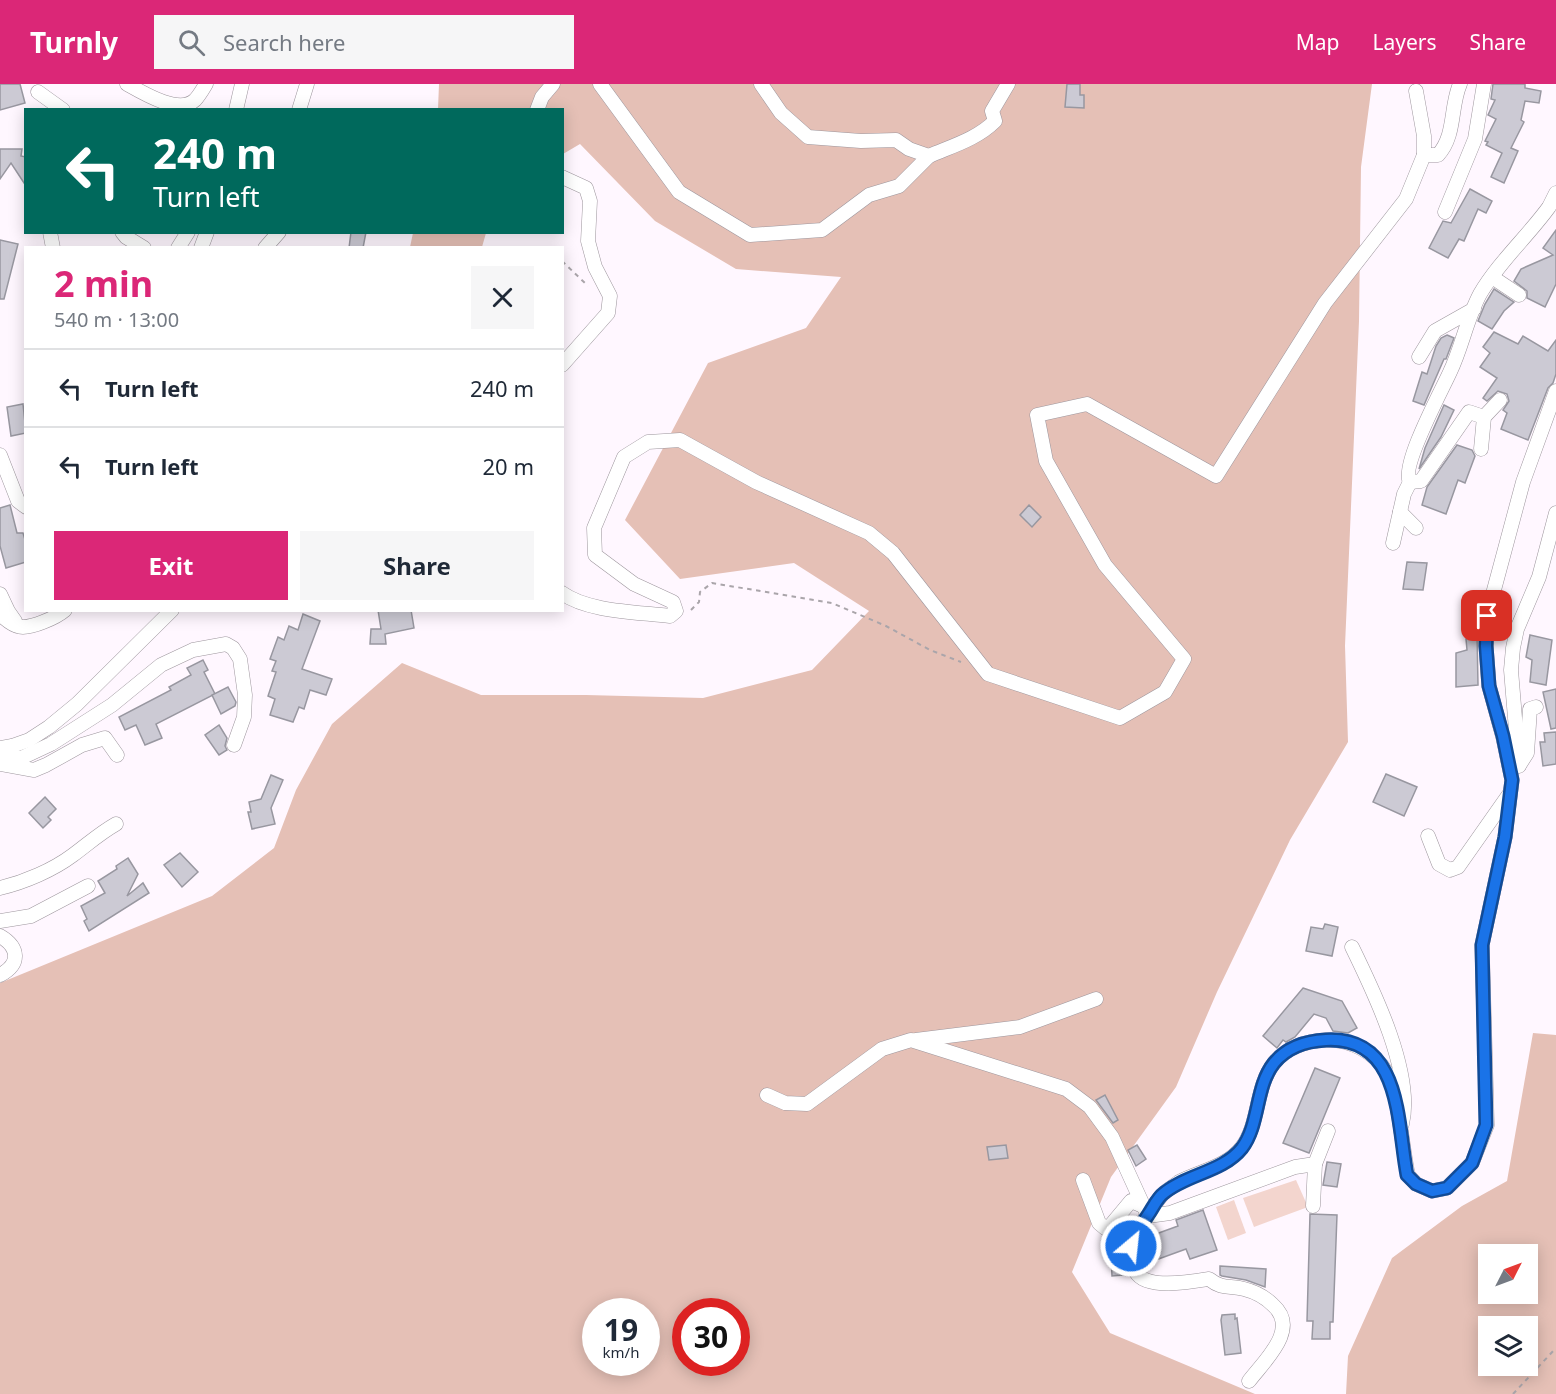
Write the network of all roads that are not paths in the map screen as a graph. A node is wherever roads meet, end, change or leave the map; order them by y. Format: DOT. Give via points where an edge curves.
graph roads {
  1 [pos="127,84"];
  2 [pos="206,84"];
  3 [pos="242,84"];
  4 [pos="554,84"];
  5 [pos="600,84"];
  6 [pos="761,84"];
  7 [pos="1008,84"];
  8 [pos="1460,84"];
  9 [pos="1484,84"];
  10 [pos="310,86"];
  11 [pos="1416,91"];
  12 [pos="38,92"];
  13 [pos="60,108"];
  14 [pos="236,108"];
  15 [pos="300,108"];
  16 [pos="538,108"];
  17 [pos="1424,155"];
  18 [pos="929,156"];
  19 [pos="564,178"];
  20 [pos="1556,193"];
  21 [pos="1553,210"];
  22 [pos="1445,212"];
  23 [pos="124,234"];
  24 [pos="277,234"];
  25 [pos="141,246"];
  26 [pos="266,246"];
  27 [pos="1492,277"];
  28 [pos="1519,295"];
  29 [pos="1474,309"];
  30 [pos="1419,357"];
  31 [pos="564,363"];
  32 [pos="1556,391"];
  33 [pos="1500,400"];
  34 [pos="1484,417"];
  35 [pos="1481,449"];
  36 [pos="0,455"];
  37 [pos="1410,482"];
  38 [pos="24,506"];
  39 [pos="1400,512"];
  40 [pos="1556,513"];
  41 [pos="1416,528"];
  42 [pos="1553,528"];
  43 [pos="1393,543"];
  44 [pos="0,594"];
  45 [pos="564,594"];
  46 [pos="63,612"];
  47 [pos="170,612"];
  48 [pos="0,614"];
  49 [pos="21,627"];
  50 [pos="1536,707"];
  51 [pos="234,745"];
  52 [pos="0,748"];
  53 [pos="0,755"];
  54 [pos="117,755"];
  55 [pos="0,764"];
  56 [pos="1515,768"];
  57 [pos="1511,791"];
  58 [pos="116,825"];
  59 [pos="1428,836"];
  60 [pos="88,886"];
  61 [pos="0,888"];
  62 [pos="0,921"];
  63 [pos="0,936"];
  64 [pos="1352,947"];
  65 [pos="0,975"];
  66 [pos="1096,999"];
  67 [pos="910,1040"];
  68 [pos="766,1095"];
  69 [pos="1328,1131"];
  70 [pos="1400,1133"];
  71 [pos="1315,1164"];
  72 [pos="1083,1180"];
  73 [pos="1313,1206"];
  74 [pos="1146,1211"];
  75 [pos="1249,1380"];
  1 -- 2 [label="street" via="180,106 194,102"];
  3 -- 14 [label="street"];
  4 -- 16 [label="street"];
  5 -- 18 [label="street" via="679,192 750,235 822,230 869,195 899,186"];
  6 -- 18 [label="street" via="781,113 808,137 896,140"];
  7 -- 18 [label="street" via="992,111 995,121 988,128"];
  8 -- 17 [label="street" via="1444,146 1438,155"];
  9 -- 22 [label="street" via="1475,139"];
  10 -- 15 [label="street"];
  11 -- 17 [label="street"];
  12 -- 13 [label="street"];
  17 -- 45 [label="street" via="1406,199 1325,303 1216,476 1087,404 1037,415 1046,461 1105,565 1184,659 1165,692 1120,718 988,674 893,554 869,533 756,482 680,440 648,442 624,457 594,528 596,555 633,584 673,602 676,611 670,616 619,610 586,604"];
  19 -- 31 [label="street" via="586,188 590,201 588,241 595,267 610,296 608,313"];
  20 -- 21 [label="street"];
  21 -- 27 [label="street"];
  23 -- 25 [label="street"];
  24 -- 26 [label="street"];
  27 -- 28 [label="street"];
  27 -- 29 [label="street"];
  29 -- 30 [label="street" via="1435,331"];
  29 -- 37 [label="street" via="1415,449 1407,472"];
  32 -- 56 [label="street" via="1523,482 1487,616 1489,686"];
  33 -- 34 [label="street"];
  34 -- 35 [label="street"];
  34 -- 37 [label="street" via="1469,412 1426,475 1420,481"];
  36 -- 38 [label="street" via="18,501"];
  37 -- 39 [label="street"];
  39 -- 41 [label="street"];
  39 -- 43 [label="street"];
  40 -- 42 [label="street"];
  42 -- 56 [label="street" via="1513,648 1510,670"];
  44 -- 49 [label="street"];
  46 -- 49 [label="street" via="32,627"];
  47 -- 52 [label="street" via="49,727 29,740"];
  48 -- 49 [label="street" via="10,624"];
  50 -- 56 [label="street" via="1530,709 1527,753"];
  51 -- 53 [label="street" via="244,717 245,695 240,659 226,644 193,650 161,665 112,705 51,744 21,758"];
  54 -- 55 [label="street" via="105,738 82,745 34,770"];
  56 -- 57 [label="street"];
  57 -- 59 [label="street" via="1458,867 1449,870 1438,864"];
  57 -- 70 [label="street" via="1482,945 1486,1125 1472,1163 1447,1188 1432,1191 1407,1175"];
  58 -- 61 [label="street" via="54,866"];
  60 -- 62 [label="street" via="31,916"];
  63 -- 65 [label="street" via="15,949 15,956 13,964"];
  64 -- 70 [label="street" via="1376,998 1402,1079 1406,1108"];
  66 -- 67 [label="street" via="1020,1027"];
  67 -- 68 [label="street" via="882,1049 807,1104 785,1103"];
  67 -- 74 [label="street" via="1066,1089 1090,1107 1112,1137"];
  69 -- 71 [label="street"];
  70 -- 74 [label="street" via="1395,1094 1387,1073 1365,1050 1335,1040 1293,1047 1273,1064 1242,1147 1224,1162 1180,1182"];
  71 -- 73 [label="street"];
  71 -- 74 [label="street" via="1295,1167 1170,1213"];
  72 -- 74 [label="street" via="1105,1227 1131,1200"];
  74 -- 75 [label="street" via="1131,1246 1135,1271 1141,1278 1166,1283 1209,1280 1219,1287 1243,1288 1264,1296 1280,1311 1284,1328 1279,1342"];
}
